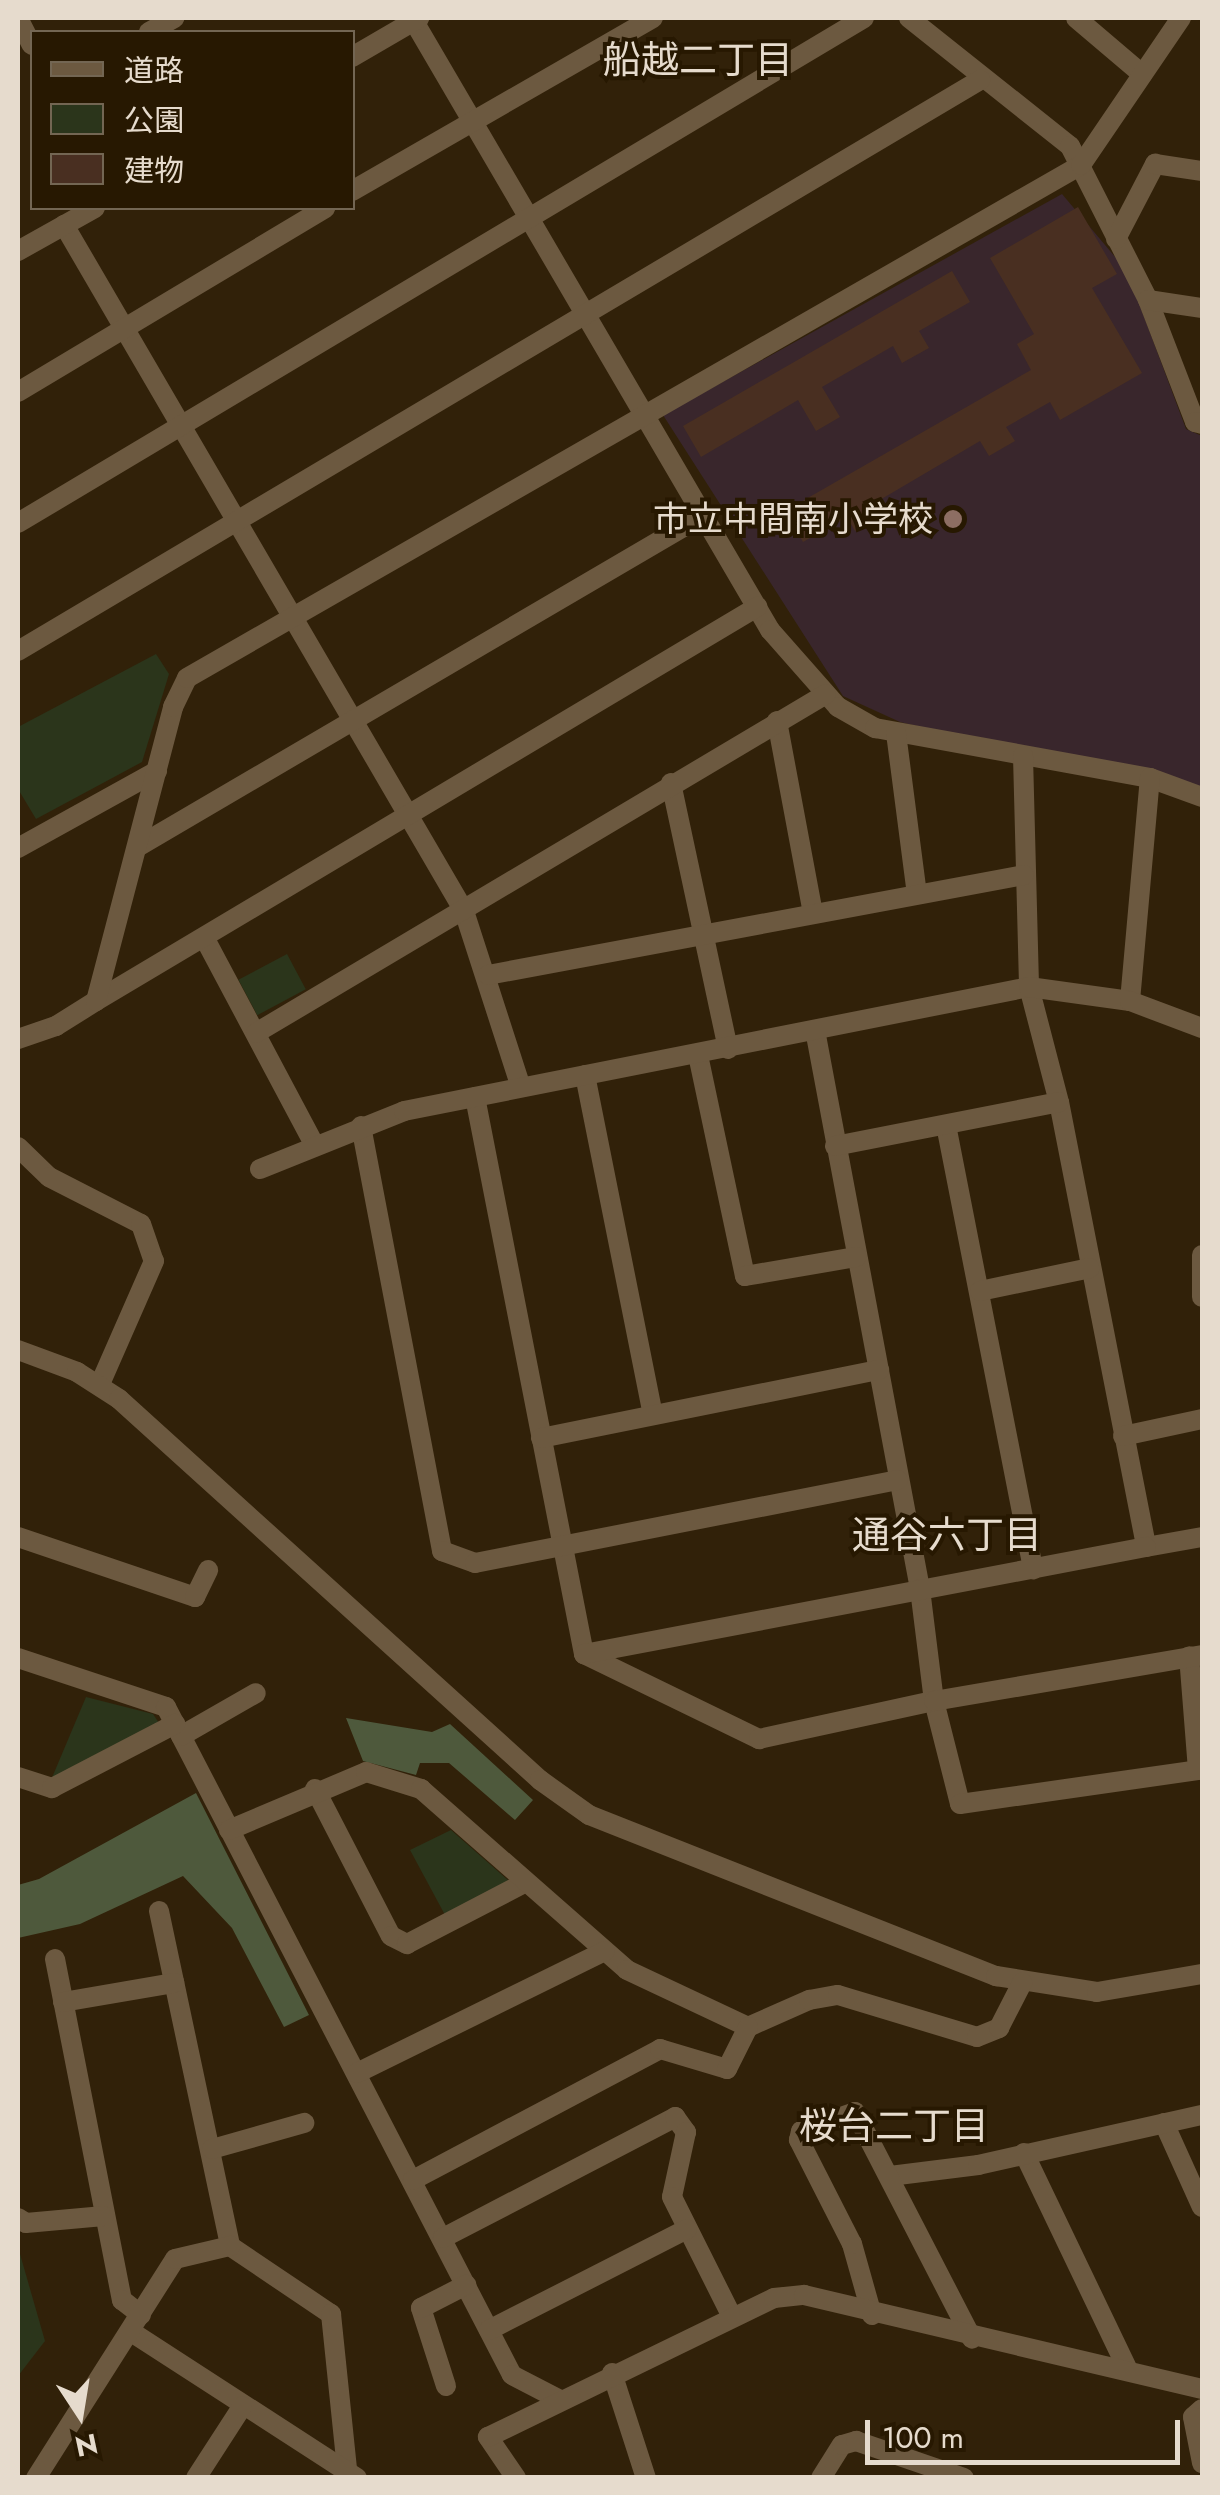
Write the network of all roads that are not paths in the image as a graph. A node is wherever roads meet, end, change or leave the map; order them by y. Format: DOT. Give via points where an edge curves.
graph roads {
  1 [pos="18,18"];
  2 [pos="653,18"];
  3 [pos="864,18"];
  4 [pos="909,18"];
  5 [pos="1076,18"];
  6 [pos="1181,18"];
  7 [pos="415,19"];
  8 [pos="30,40"];
  9 [pos="355,55"];
  10 [pos="1142,74"];
  11 [pos="980,80"];
  12 [pos="473,118"];
  13 [pos="1081,165"];
  14 [pos="1202,170"];
  15 [pos="355,189"];
  16 [pos="92,210"];
  17 [pos="322,210"];
  18 [pos="529,217"];
  19 [pos="64,225"];
  20 [pos="1116,240"];
  21 [pos="18,250"];
  22 [pos="1148,300"];
  23 [pos="1202,308"];
  24 [pos="588,316"];
  25 [pos="125,328"];
  26 [pos="18,392"];
  27 [pos="641,414"];
  28 [pos="1202,424"];
  29 [pos="184,426"];
  30 [pos="702,516"];
  31 [pos="238,519"];
  32 [pos="18,523"];
  33 [pos="757,607"];
  34 [pos="294,617"];
  35 [pos="18,651"];
  36 [pos="826,694"];
  37 [pos="355,717"];
  38 [pos="777,721"];
  39 [pos="896,733"];
  40 [pos="1024,756"];
  41 [pos="157,771"];
  42 [pos="1150,778"];
  43 [pos="671,783"];
  44 [pos="1202,797"];
  45 [pos="409,812"];
  46 [pos="139,846"];
  47 [pos="18,848"];
  48 [pos="1024,875"];
  49 [pos="916,894"];
  50 [pos="464,911"];
  51 [pos="813,914"];
  52 [pos="704,934"];
  53 [pos="206,938"];
  54 [pos="488,975"];
  55 [pos="1030,987"];
  56 [pos="96,1001"];
  57 [pos="1130,1001"];
  58 [pos="1202,1028"];
  59 [pos="816,1030"];
  60 [pos="256,1033"];
  61 [pos="18,1039"];
  62 [pos="728,1049"];
  63 [pos="698,1054"];
  64 [pos="585,1075"];
  65 [pos="521,1086"];
  66 [pos="475,1096"];
  67 [pos="1059,1102"];
  68 [pos="946,1124"];
  69 [pos="361,1126"];
  70 [pos="313,1142"];
  71 [pos="835,1146"];
  72 [pos="18,1147"];
  73 [pos="260,1169"];
  74 [pos="1202,1255"];
  75 [pos="856,1256"];
  76 [pos="1090,1268"];
  77 [pos="980,1290"];
  78 [pos="1202,1297"];
  79 [pos="18,1353"];
  80 [pos="879,1370"];
  81 [pos="100,1384"];
  82 [pos="654,1414"];
  83 [pos="1202,1418"];
  84 [pos="1123,1436"];
  85 [pos="541,1438"];
  86 [pos="898,1480"];
  87 [pos="18,1537"];
  88 [pos="1202,1537"];
  89 [pos="559,1545"];
  90 [pos="1146,1547"];
  91 [pos="208,1570"];
  92 [pos="1033,1570"];
  93 [pos="920,1589"];
  94 [pos="584,1654"];
  95 [pos="1196,1656"];
  96 [pos="18,1658"];
  97 [pos="256,1693"];
  98 [pos="934,1701"];
  99 [pos="178,1730"];
  100 [pos="18,1777"];
  101 [pos="315,1788"];
  102 [pos="229,1830"];
  103 [pos="526,1882"];
  104 [pos="159,1911"];
  105 [pos="605,1951"];
  106 [pos="55,1959"];
  107 [pos="1202,1974"];
  108 [pos="174,1982"];
  109 [pos="1022,1983"];
  110 [pos="63,2002"];
  111 [pos="748,2027"];
  112 [pos="357,2074"];
  113 [pos="1202,2115"];
  114 [pos="304,2122"];
  115 [pos="1164,2124"];
  116 [pos="212,2149"];
  117 [pos="1024,2154"];
  118 [pos="890,2176"];
  119 [pos="413,2180"];
  120 [pos="1202,2207"];
  121 [pos="104,2216"];
  122 [pos="18,2218"];
  123 [pos="687,2229"];
  124 [pos="443,2238"];
  125 [pos="230,2246"];
  126 [pos="466,2285"];
  127 [pos="731,2315"];
  128 [pos="872,2316"];
  129 [pos="137,2324"];
  130 [pos="488,2330"];
  131 [pos="972,2339"];
  132 [pos="1128,2370"];
  133 [pos="612,2373"];
  134 [pos="446,2386"];
  135 [pos="1202,2389"];
  136 [pos="560,2400"];
  137 [pos="242,2407"];
  138 [pos="1202,2409"];
  139 [pos="1202,2463"];
  140 [pos="352,2476"];
  141 [pos="36,2478"];
  142 [pos="196,2478"];
  143 [pos="516,2478"];
  144 [pos="646,2478"];
  145 [pos="821,2478"];
  146 [pos="964,2478"];
  1 -- 8 [label="street"];
  2 -- 12 [label="street"];
  3 -- 18 [label="street"];
  4 -- 11 [label="street"];
  5 -- 10 [label="street"];
  6 -- 10 [label="street"];
  7 -- 9 [label="street"];
  7 -- 12 [label="street"];
  10 -- 13 [label="street"];
  11 -- 13 [label="street" via="1070,146"];
  11 -- 24 [label="street"];
  12 -- 15 [label="street"];
  12 -- 18 [label="street"];
  13 -- 20 [label="street"];
  13 -- 27 [label="street"];
  14 -- 20 [label="street" via="1155,164"];
  16 -- 19 [label="street"];
  17 -- 25 [label="street"];
  18 -- 24 [label="street"];
  18 -- 29 [label="street"];
  19 -- 21 [label="street"];
  19 -- 25 [label="street"];
  20 -- 22 [label="street"];
  22 -- 23 [label="street"];
  22 -- 28 [label="street" via="1195,422"];
  24 -- 27 [label="street"];
  24 -- 31 [label="street"];
  25 -- 26 [label="street"];
  25 -- 29 [label="street"];
  27 -- 30 [label="street"];
  27 -- 34 [label="street"];
  29 -- 31 [label="street"];
  29 -- 32 [label="street"];
  30 -- 33 [label="street"];
  30 -- 37 [label="street"];
  31 -- 34 [label="street"];
  31 -- 35 [label="street"];
  33 -- 36 [label="street"];
  33 -- 45 [label="street"];
  34 -- 37 [label="street"];
  34 -- 41 [label="street" via="187,678"];
  36 -- 38 [label="street"];
  36 -- 39 [label="street" via="875,728"];
  37 -- 45 [label="street"];
  37 -- 46 [label="street"];
  38 -- 43 [label="street"];
  38 -- 51 [label="street"];
  39 -- 40 [label="street"];
  39 -- 49 [label="street"];
  40 -- 42 [label="street"];
  40 -- 48 [label="street"];
  41 -- 46 [label="street"];
  41 -- 47 [label="street"];
  42 -- 44 [label="street"];
  42 -- 57 [label="street"];
  43 -- 50 [label="street"];
  43 -- 52 [label="street"];
  45 -- 50 [label="street"];
  45 -- 53 [label="street"];
  46 -- 56 [label="street"];
  48 -- 49 [label="street"];
  48 -- 55 [label="street"];
  49 -- 51 [label="street"];
  50 -- 54 [label="street"];
  50 -- 60 [label="street"];
  51 -- 52 [label="street"];
  52 -- 54 [label="street"];
  52 -- 62 [label="street"];
  53 -- 56 [label="street"];
  53 -- 60 [label="street"];
  54 -- 65 [label="street"];
  55 -- 57 [label="street"];
  55 -- 59 [label="street"];
  55 -- 67 [label="street"];
  56 -- 61 [label="street"];
  57 -- 58 [label="street"];
  59 -- 62 [label="street"];
  59 -- 71 [label="street"];
  60 -- 70 [label="street"];
  62 -- 63 [label="street"];
  63 -- 64 [label="street"];
  63 -- 75 [label="street" via="745,1276"];
  64 -- 65 [label="street"];
  64 -- 82 [label="street"];
  65 -- 66 [label="street"];
  66 -- 69 [label="street"];
  66 -- 85 [label="street"];
  67 -- 68 [label="street"];
  67 -- 76 [label="street"];
  68 -- 71 [label="street"];
  68 -- 77 [label="street"];
  69 -- 70 [label="street"];
  69 -- 89 [label="street" via="442,1551 476,1563"];
  70 -- 73 [label="street"];
  71 -- 75 [label="street"];
  72 -- 81 [label="street" via="49,1178 141,1224 154,1261"];
  74 -- 78 [label="street"];
  75 -- 80 [label="street"];
  76 -- 77 [label="street"];
  76 -- 84 [label="street"];
  77 -- 92 [label="street"];
  79 -- 81 [label="street"];
  80 -- 82 [label="street"];
  80 -- 86 [label="street"];
  81 -- 109 [label="street" via="540,1780 589,1815"];
  82 -- 85 [label="street"];
  83 -- 84 [label="street"];
  84 -- 90 [label="street"];
  85 -- 89 [label="street"];
  86 -- 89 [label="street"];
  86 -- 93 [label="street"];
  87 -- 91 [label="street" via="195,1597"];
  88 -- 90 [label="street"];
  89 -- 94 [label="street"];
  90 -- 92 [label="street"];
  92 -- 93 [label="street"];
  93 -- 94 [label="street"];
  93 -- 98 [label="street"];
  94 -- 98 [label="street" via="759,1739"];
  95 -- 98 [label="street"];
  95 -- 98 [label="street" via="1198,1770 960,1804"];
  96 -- 99 [label="street" via="166,1706"];
  97 -- 99 [label="street"];
  99 -- 100 [label="street" via="52,1788"];
  99 -- 102 [label="street"];
  101 -- 102 [label="street"];
  101 -- 103 [label="street" via="366,1772 421,1789"];
  101 -- 103 [label="street" via="391,1936 407,1944"];
  102 -- 112 [label="street"];
  103 -- 105 [label="street"];
  104 -- 108 [label="street"];
  105 -- 111 [label="street" via="627,1970"];
  105 -- 112 [label="street"];
  106 -- 110 [label="street"];
  107 -- 109 [label="street" via="1096,1992"];
  108 -- 110 [label="street"];
  108 -- 116 [label="street"];
  109 -- 111 [label="street" via="999,2028 977,2037 838,1996 809,2000"];
  110 -- 121 [label="street"];
  111 -- 119 [label="street" via="727,2069 660,2049"];
  112 -- 119 [label="street"];
  113 -- 115 [label="street"];
  114 -- 116 [label="street"];
  115 -- 117 [label="street"];
  115 -- 120 [label="street"];
  116 -- 125 [label="street"];
  117 -- 118 [label="street"];
  117 -- 132 [label="street"];
  118 -- 128 [label="street" via="855,2112 801,2130 799,2140 852,2244"];
  118 -- 131 [label="street"];
  119 -- 124 [label="street"];
  121 -- 122 [label="street" via="26,2223"];
  121 -- 129 [label="street" via="122,2300"];
  123 -- 124 [label="street" via="672,2197 686,2132 674,2117"];
  123 -- 127 [label="street"];
  123 -- 130 [label="street"];
  124 -- 126 [label="street"];
  125 -- 129 [label="street" via="175,2259"];
  125 -- 140 [label="street" via="331,2314"];
  126 -- 130 [label="street"];
  126 -- 134 [label="street" via="422,2308"];
  127 -- 128 [label="street" via="774,2298 804,2296"];
  127 -- 133 [label="street"];
  128 -- 131 [label="street"];
  129 -- 137 [label="street"];
  129 -- 141 [label="street"];
  130 -- 136 [label="street" via="512,2375"];
  131 -- 132 [label="street"];
  132 -- 135 [label="street"];
  133 -- 136 [label="street"];
  133 -- 144 [label="street"];
  136 -- 143 [label="street" via="488,2437"];
  137 -- 140 [label="street"];
  137 -- 142 [label="street"];
  138 -- 139 [label="street" via="1193,2417"];
  145 -- 146 [label="street" via="842,2444 856,2441"];
}
